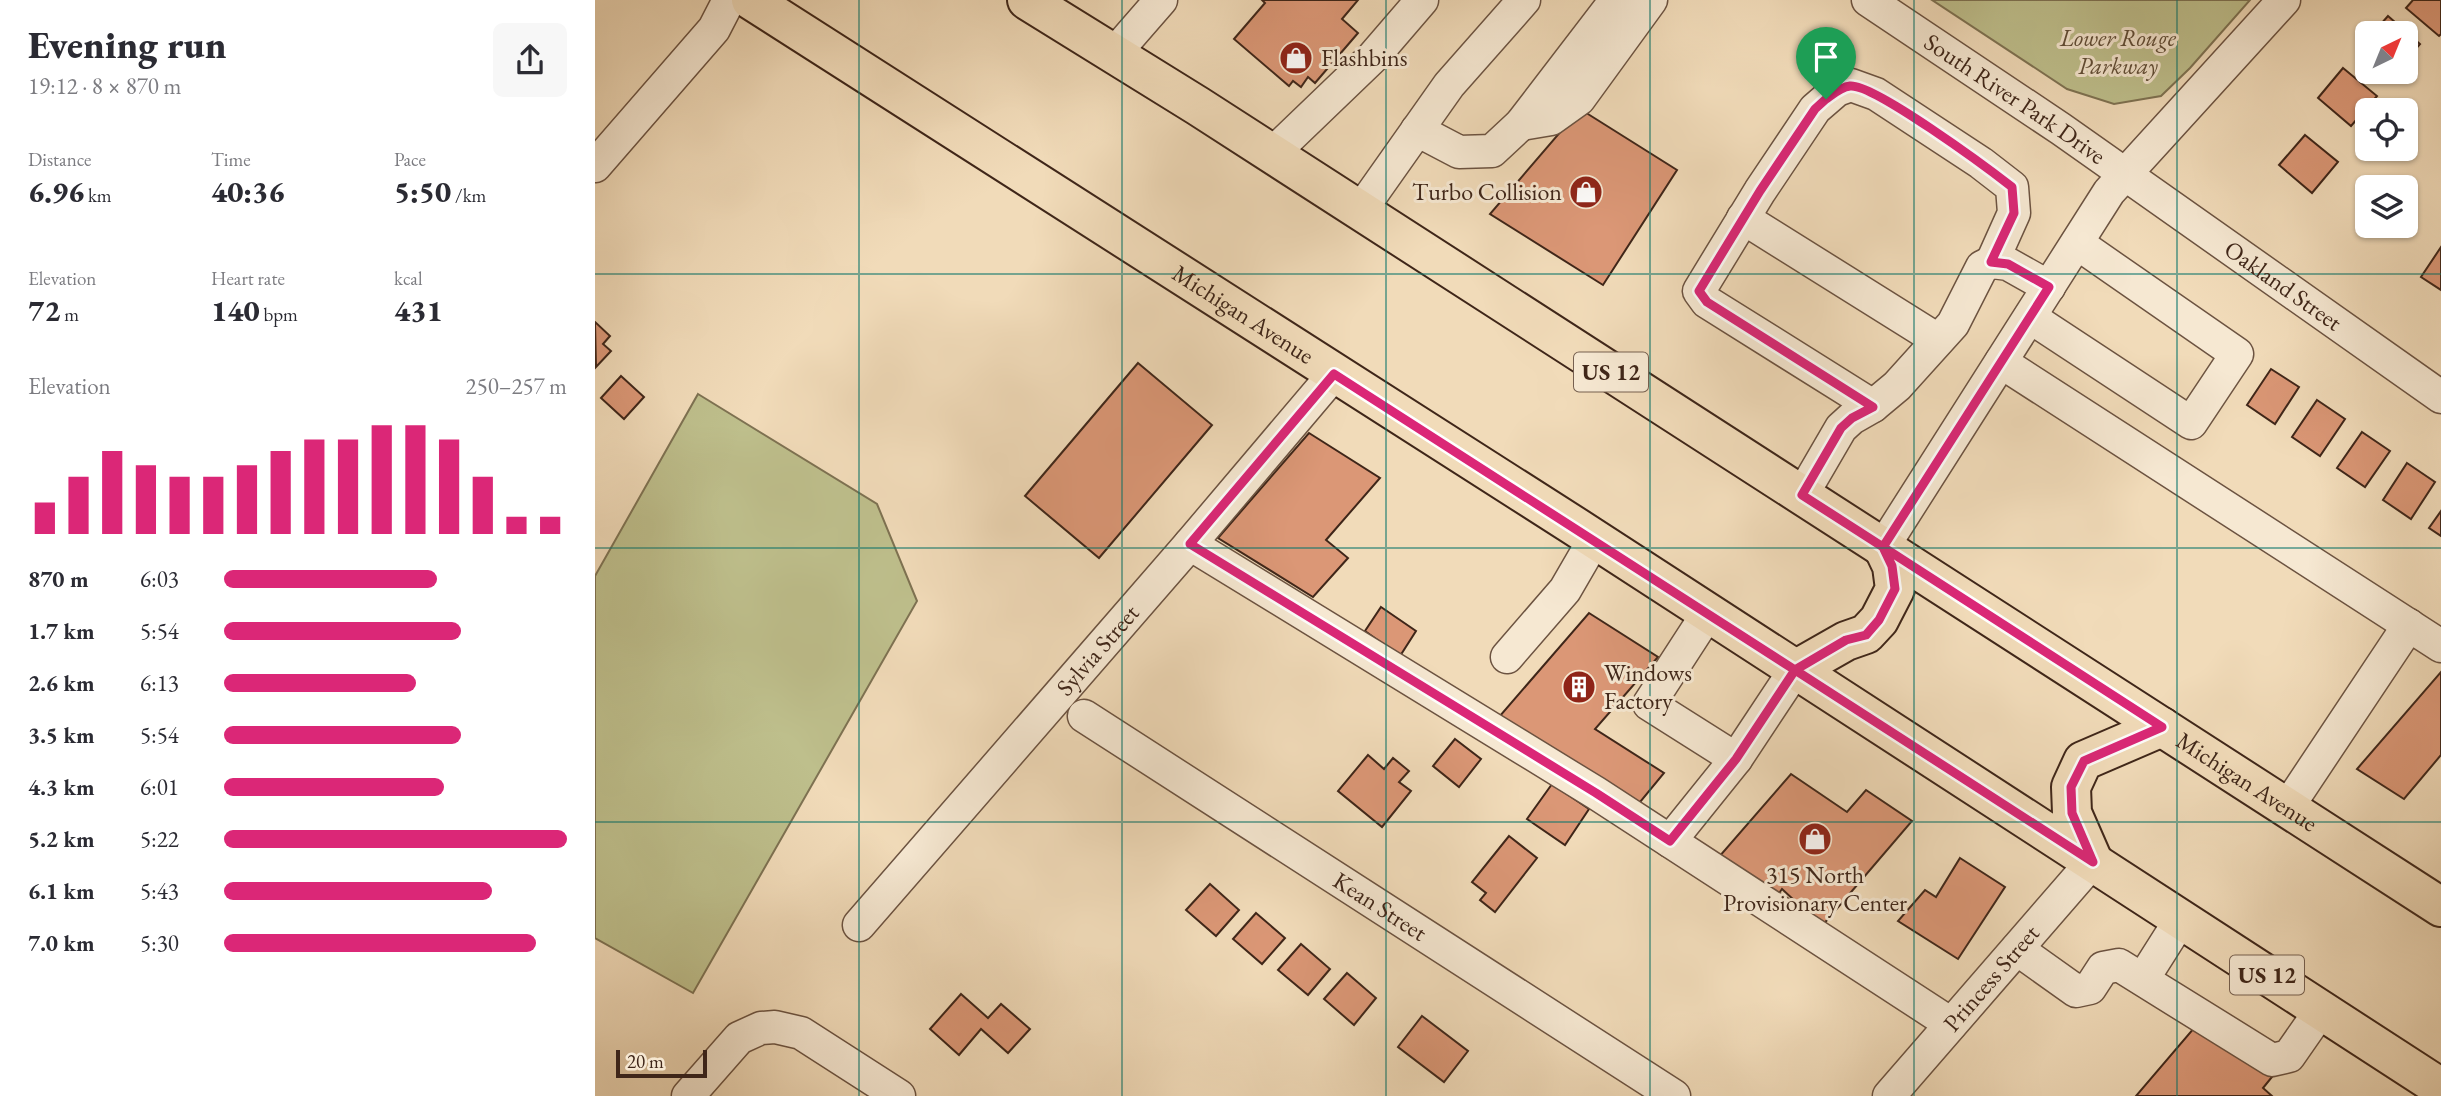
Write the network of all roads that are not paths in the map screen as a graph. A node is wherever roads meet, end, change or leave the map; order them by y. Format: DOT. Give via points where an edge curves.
graph roads {
  1 [pos="729,0"];
  2 [pos="751,0"];
  3 [pos="1027,0"];
  4 [pos="1161,0"];
  5 [pos="1422,0"];
  6 [pos="1524,0"];
  7 [pos="1616,0"];
  8 [pos="1651,0"];
  9 [pos="1868,0"];
  10 [pos="2284,0"];
  11 [pos="1114,54"];
  12 [pos="1521,124"];
  13 [pos="1417,130"];
  14 [pos="1272,154"];
  15 [pos="595,166"];
  16 [pos="2127,175"];
  17 [pos="1360,211"];
  18 [pos="1743,218"];
  19 [pos="2077,243"];
  20 [pos="1991,262"];
  21 [pos="2049,287"];
  22 [pos="2030,317"];
  23 [pos="1938,340"];
  24 [pos="2001,362"];
  25 [pos="1334,374"];
  26 [pos="2441,397"];
  27 [pos="1873,407"];
  28 [pos="1802,495"];
  29 [pos="1594,540"];
  30 [pos="1190,544"];
  31 [pos="1883,547"];
  32 [pos="1708,613"];
  33 [pos="2409,625"];
  34 [pos="2441,646"];
  35 [pos="1507,657"];
  36 [pos="1795,670"];
  37 [pos="1084,716"];
  38 [pos="2162,727"];
  39 [pos="1736,759"];
  40 [pos="2287,808"];
  41 [pos="1670,841"];
  42 [pos="2093,862"];
  43 [pos="2441,907"];
  44 [pos="2181,919"];
  45 [pos="859,925"];
  46 [pos="2017,949"];
  47 [pos="2143,979"];
  48 [pos="2321,1010"];
  49 [pos="1951,1024"];
  50 [pos="2441,1088"];
  51 [pos="688,1096"];
  52 [pos="899,1096"];
  53 [pos="1675,1096"];
  54 [pos="1889,1096"];
  1 -- 15 [label="street" via="715,29"];
  2 -- 25 [label="main road, Michigan Avenue / US 12"];
  3 -- 11 [label="main road, Michigan Avenue / US 12"];
  4 -- 11 [label="street"];
  5 -- 14 [label="street" via="1373,57"];
  6 -- 13 [label="street" via="1449,85"];
  7 -- 12 [label="street"];
  8 -- 12 [label="street" via="1579,99 1552,119"];
  9 -- 16 [label="street, South River Park Drive"];
  10 -- 16 [label="street"];
  11 -- 14 [label="main road, Michigan Avenue / US 12"];
  12 -- 13 [label="street" via="1492,151 1459,152"];
  13 -- 17 [label="street"];
  14 -- 17 [label="main road, Michigan Avenue / US 12"];
  16 -- 19 [label="street" via="2109,192"];
  16 -- 26 [label="street, Oakland Street"];
  17 -- 28 [label="main road, Michigan Avenue / US 12"];
  18 -- 20 [label="street" via="1815,109 1837,90 1851,85 1876,94 2012,187 2014,213"];
  18 -- 23 [label="street"];
  18 -- 27 [label="street" via="1699,291 1707,302"];
  19 -- 21 [label="street"];
  19 -- 22 [label="street" via="2237,354 2191,423"];
  20 -- 21 [label="street" via="2008,264"];
  20 -- 23 [label="street" via="1982,268 1954,324"];
  21 -- 22 [label="street"];
  22 -- 24 [label="street"];
  23 -- 27 [label="street"];
  24 -- 31 [label="street"];
  24 -- 33 [label="street"];
  25 -- 29 [label="main road, Michigan Avenue / US 12"];
  25 -- 30 [label="street, Sylvia Street"];
  27 -- 28 [label="street" via="1841,428"];
  28 -- 31 [label="main road, Michigan Avenue / US 12"];
  29 -- 32 [label="main road, Michigan Avenue / US 12"];
  29 -- 35 [label="street" via="1565,590"];
  30 -- 41 [label="street"];
  30 -- 45 [label="street, Sylvia Street"];
  31 -- 36 [label="main road" via="1895,589 1879,620 1866,635 1846,640"];
  31 -- 38 [label="main road, Michigan Avenue / US 12"];
  32 -- 36 [label="main road, Michigan Avenue / US 12"];
  32 -- 39 [label="street" via="1649,704"];
  33 -- 34 [label="street"];
  33 -- 40 [label="street"];
  36 -- 39 [label="street"];
  36 -- 42 [label="main road, Michigan Avenue / US 12"];
  37 -- 53 [label="street, Kean Street"];
  38 -- 40 [label="main road, Michigan Avenue / US 12"];
  38 -- 42 [label="main road" via="2084,761 2071,787 2072,813"];
  39 -- 41 [label="street"];
  40 -- 43 [label="main road, Michigan Avenue / US 12"];
  41 -- 49 [label="street"];
  42 -- 44 [label="main road, Michigan Avenue / US 12"];
  42 -- 46 [label="street, Princess Street"];
  44 -- 47 [label="street"];
  44 -- 48 [label="main road, Michigan Avenue / US 12"];
  46 -- 47 [label="street" via="2076,990 2090,988 2103,968 2119,965"];
  46 -- 49 [label="street, Princess Street"];
  47 -- 48 [label="street" via="2273,1060 2289,1055"];
  48 -- 50 [label="main road, Michigan Avenue / US 12"];
  49 -- 54 [label="street, Princess Street"];
  51 -- 52 [label="street" via="739,1038 775,1027 801,1033"];
}
